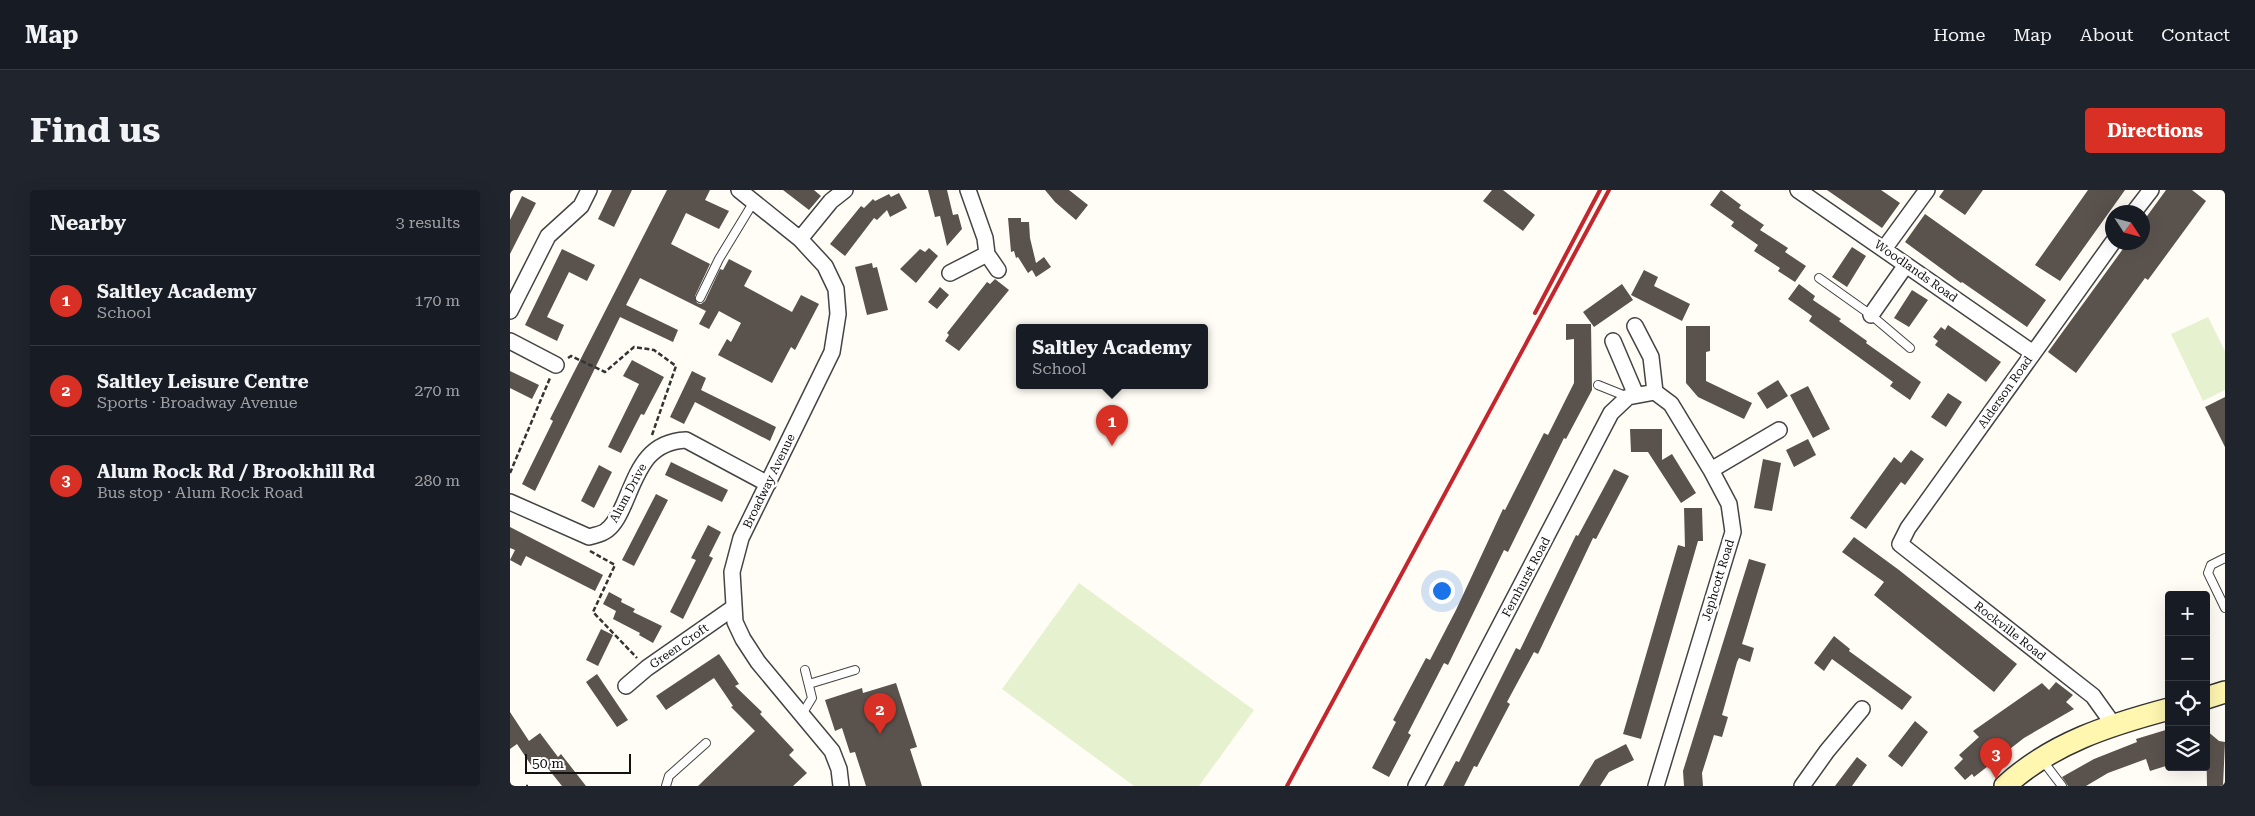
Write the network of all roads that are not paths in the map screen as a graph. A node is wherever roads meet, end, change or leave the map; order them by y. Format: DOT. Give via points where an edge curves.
graph roads {
  1 [pos="589,190"];
  2 [pos="739,190"];
  3 [pos="845,190"];
  4 [pos="968,190"];
  5 [pos="1927,190"];
  6 [pos="2151,190"];
  7 [pos="1805,192"];
  8 [pos="753,203"];
  9 [pos="2139,205"];
  10 [pos="800,239"];
  11 [pos="1884,249"];
  12 [pos="2107,250"];
  13 [pos="986,254"];
  14 [pos="1906,265"];
  15 [pos="998,270"];
  16 [pos="950,273"];
  17 [pos="1819,278"];
  18 [pos="700,298"];
  19 [pos="510,311"];
  20 [pos="1871,315"];
  21 [pos="1635,326"];
  22 [pos="510,341"];
  23 [pos="1613,341"];
  24 [pos="1910,348"];
  25 [pos="2033,353"];
  26 [pos="556,365"];
  27 [pos="1598,385"];
  28 [pos="1655,392"];
  29 [pos="1632,396"];
  30 [pos="1779,430"];
  31 [pos="1712,470"];
  32 [pos="768,484"];
  33 [pos="510,502"];
  34 [pos="1900,544"];
  35 [pos="2225,558"];
  36 [pos="733,608"];
  37 [pos="2225,608"];
  38 [pos="805,670"];
  39 [pos="855,670"];
  40 [pos="809,684"];
  41 [pos="626,686"];
  42 [pos="2225,692"];
  43 [pos="2210,697"];
  44 [pos="1862,709"];
  45 [pos="2165,710"];
  46 [pos="801,716"];
  47 [pos="2113,724"];
  48 [pos="706,742"];
  49 [pos="2042,759"];
  50 [pos="666,786"];
  51 [pos="841,786"];
  52 [pos="1416,786"];
  53 [pos="1656,786"];
  54 [pos="1802,786"];
  55 [pos="2005,786"];
  56 [pos="2062,786"];
  1 -- 19 [label="street" via="581,206 548,236"];
  2 -- 8 [label="street, Broadway Avenue"];
  3 -- 10 [label="street" via="831,200"];
  4 -- 13 [label="street" via="985,238"];
  5 -- 11 [label="street"];
  6 -- 9 [label="street"];
  7 -- 11 [label="street, Woodlands Road"];
  8 -- 10 [label="street, Broadway Avenue"];
  8 -- 18 [label="lane"];
  10 -- 32 [label="street, Broadway Avenue" via="825,266 836,289 838,314 832,352"];
  11 -- 14 [label="street, Woodlands Road"];
  12 -- 25 [label="street, Alderson Road"];
  13 -- 15 [label="street"];
  13 -- 16 [label="street"];
  14 -- 20 [label="street"];
  14 -- 25 [label="street, Woodlands Road"];
  17 -- 20 [label="lane"];
  20 -- 24 [label="lane"];
  21 -- 28 [label="street" via="1651,357"];
  22 -- 26 [label="street"];
  23 -- 29 [label="street"];
  25 -- 34 [label="street, Alderson Road" via="1908,528"];
  27 -- 29 [label="lane"];
  28 -- 29 [label="street"];
  28 -- 31 [label="street, Jephcott Road" via="1672,404"];
  29 -- 52 [label="street, Fernhurst Road" via="1611,413"];
  30 -- 31 [label="street"];
  31 -- 53 [label="street, Jephcott Road" via="1729,504 1733,532"];
  32 -- 33 [label="street, Alum Drive" via="686,440 673,440 658,447 642,464 619,515 607,530 589,537"];
  32 -- 36 [label="street, Broadway Avenue" via="735,555"];
  34 -- 47 [label="street, Rockville Road" via="2093,696"];
  35 -- 37 [label="lane" via="2211,565 2208,574"];
  36 -- 41 [label="street, Green Croft"];
  36 -- 46 [label="street, Broadway Avenue" via="735,622 753,654"];
  38 -- 40 [label="lane"];
  39 -- 40 [label="lane"];
  40 -- 46 [label="lane" via="812,698"];
  42 -- 43 [label="street"];
  44 -- 54 [label="street"];
  45 -- 47 [label="street"];
  46 -- 51 [label="street, Broadway Avenue" via="832,752"];
  47 -- 49 [label="street" via="2064,745"];
  48 -- 50 [label="lane" via="669,776"];
  49 -- 55 [label="street"];
  49 -- 56 [label="lane"];
}
